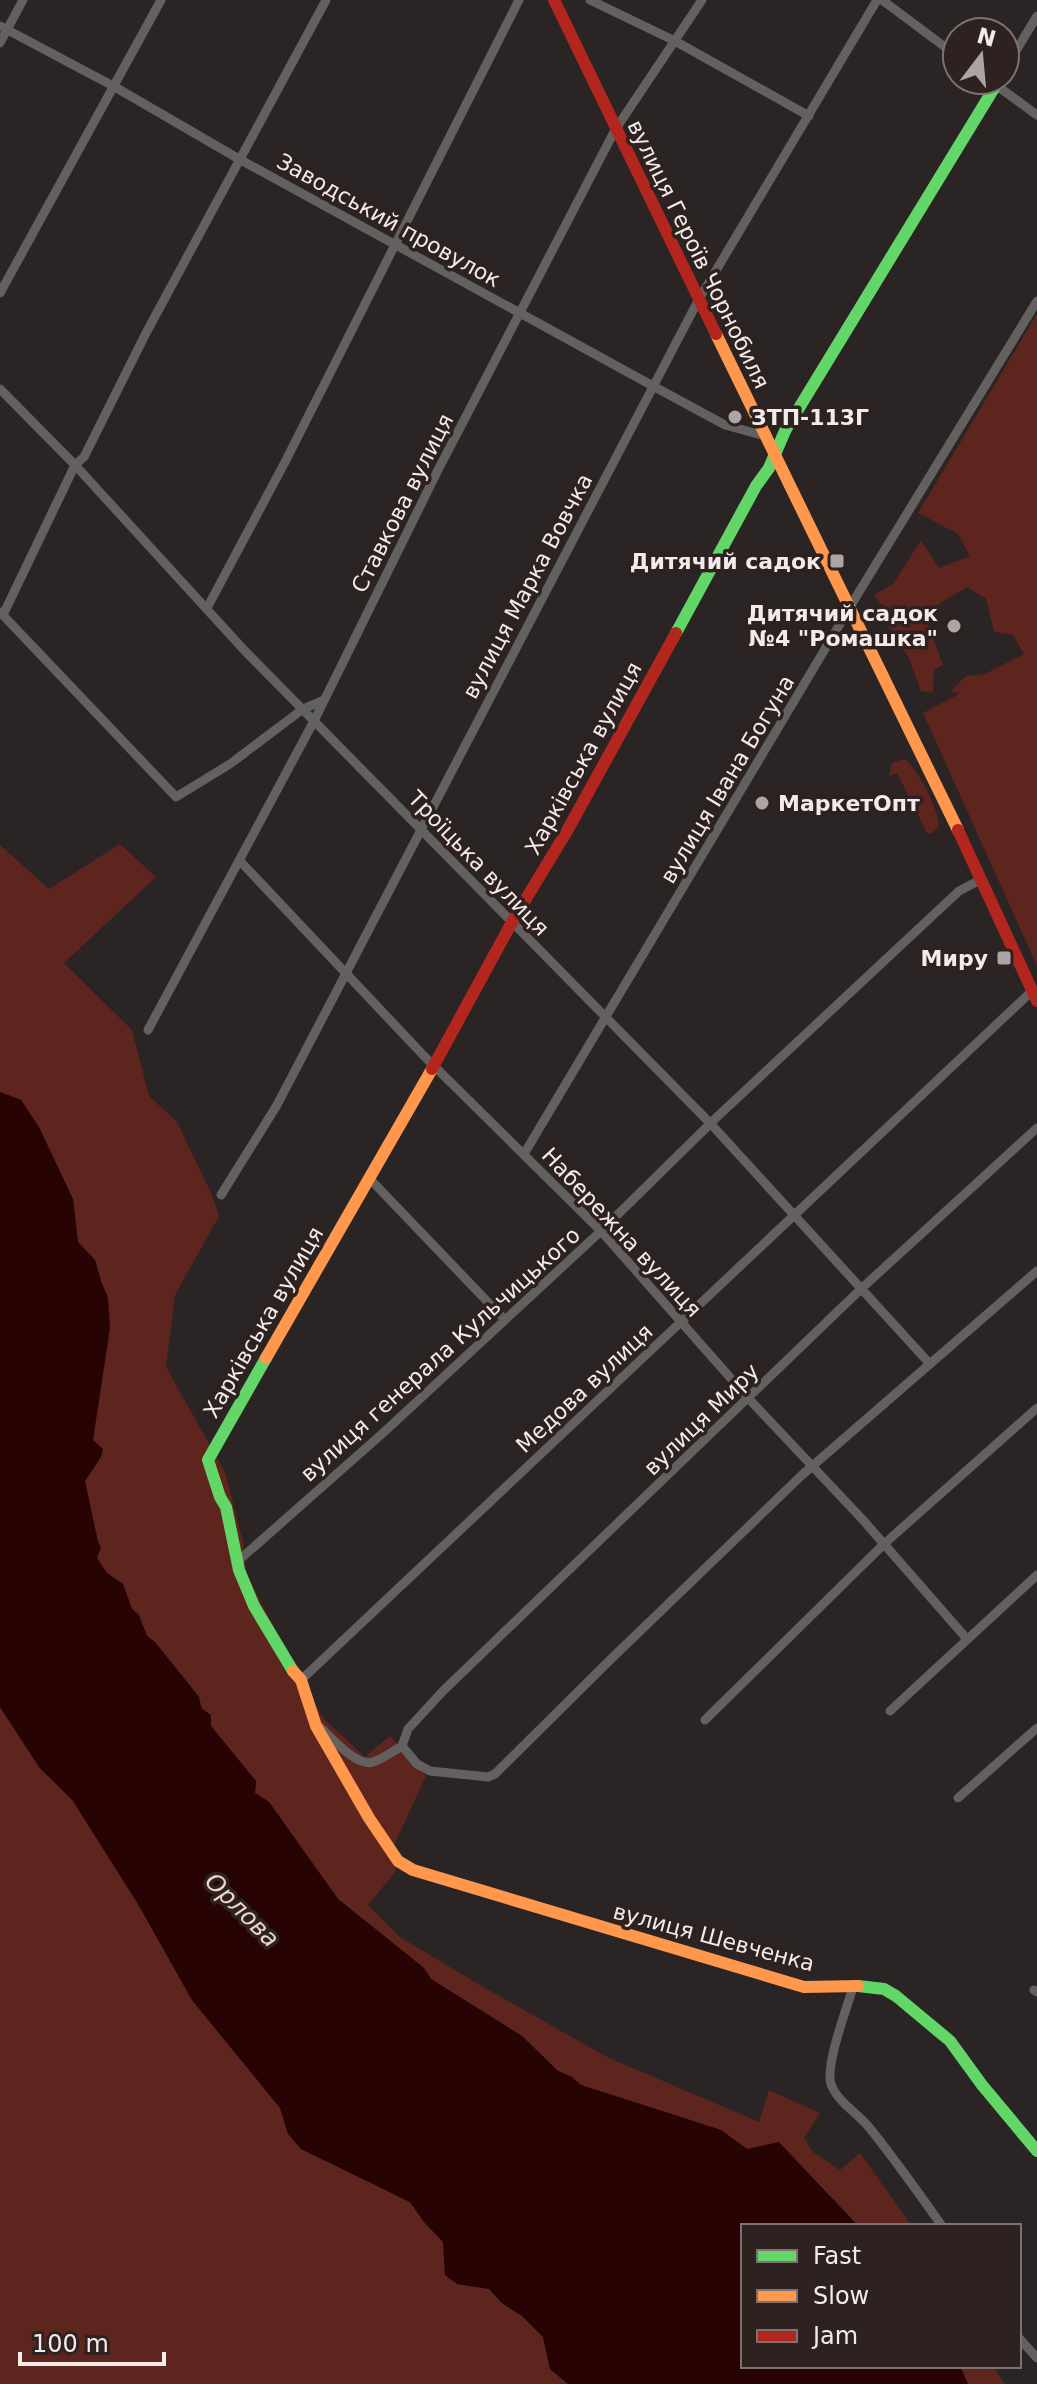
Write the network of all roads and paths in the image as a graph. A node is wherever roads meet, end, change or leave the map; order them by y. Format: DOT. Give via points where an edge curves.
graph roads {
  1 [pos="23,0"];
  2 [pos="161,0"];
  3 [pos="326,0"];
  4 [pos="519,0"];
  5 [pos="554,0"];
  6 [pos="590,0"];
  7 [pos="702,0"];
  8 [pos="879,0"];
  9 [pos="1037,16"];
  10 [pos="4,28"];
  11 [pos="675,41"];
  12 [pos="1021,42"];
  13 [pos="0,43"];
  14 [pos="941,45"];
  15 [pos="115,87"];
  16 [pos="987,96"];
  17 [pos="1013,96"];
  18 [pos="1037,115"];
  19 [pos="809,116"];
  20 [pos="615,130"];
  21 [pos="239,159"];
  22 [pos="397,244"];
  23 [pos="0,293"];
  24 [pos="699,299"];
  25 [pos="1037,301"];
  26 [pos="521,313"];
  27 [pos="653,386"];
  28 [pos="0,389"];
  29 [pos="765,436"];
  30 [pos="774,455"];
  31 [pos="75,465"];
  32 [pos="207,608"];
  33 [pos="849,609"];
  34 [pos="2,614"];
  35 [pos="322,701"];
  36 [pos="303,709"];
  37 [pos="314,721"];
  38 [pos="421,828"];
  39 [pos="240,861"];
  40 [pos="982,879"];
  41 [pos="512,922"];
  42 [pos="345,972"];
  43 [pos="1035,996"];
  44 [pos="606,1017"];
  45 [pos="148,1030"];
  46 [pos="434,1065"];
  47 [pos="710,1123"];
  48 [pos="1037,1128"];
  49 [pos="524,1154"];
  50 [pos="369,1178"];
  51 [pos="221,1195"];
  52 [pos="796,1216"];
  53 [pos="601,1231"];
  54 [pos="1037,1271"];
  55 [pos="862,1288"];
  56 [pos="505,1320"];
  57 [pos="681,1320"];
  58 [pos="930,1364"];
  59 [pos="749,1399"];
  60 [pos="1037,1408"];
  61 [pos="814,1465"];
  62 [pos="884,1544"];
  63 [pos="238,1561"];
  64 [pos="1037,1575"];
  65 [pos="967,1639"];
  66 [pos="301,1680"];
  67 [pos="890,1711"];
  68 [pos="705,1720"];
  69 [pos="314,1721"];
  70 [pos="1037,1728"];
  71 [pos="402,1746"];
  72 [pos="958,1798"];
  73 [pos="853,1987"];
  74 [pos="1037,2151"];
  75 [pos="941,2224"];
  76 [pos="1021,2340"];
  77 [pos="1037,2358"];
  1 -- 10 [label="street"];
  2 -- 15 [label="street"];
  3 -- 21 [label="street"];
  4 -- 22 [label="street"];
  5 -- 20 [label="street, вулиця Героїв Чорнобиля"];
  6 -- 11 [label="street"];
  7 -- 11 [label="street, Ставкова вулиця"];
  8 -- 14 [label="street"];
  8 -- 19 [label="street, вулиця Марка Вовчка"];
  9 -- 12 [label="street"];
  10 -- 13 [label="street"];
  10 -- 15 [label="street, Заводський провулок"];
  11 -- 19 [label="street"];
  11 -- 20 [label="street, Ставкова вулиця"];
  15 -- 21 [label="street, Заводський провулок"];
  15 -- 23 [label="street"];
  16 -- 30 [label="street, Харківська вулиця"];
  17 -- 18 [label="street"];
  19 -- 24 [label="street, вулиця Марка Вовчка"];
  20 -- 24 [label="street, вулиця Героїв Чорнобиля"];
  20 -- 26 [label="street, Ставкова вулиця"];
  21 -- 22 [label="street, Заводський провулок"];
  21 -- 31 [label="street" via="84,457"];
  22 -- 26 [label="street, Заводський провулок"];
  22 -- 32 [label="street"];
  24 -- 27 [label="street, вулиця Марка Вовчка"];
  24 -- 29 [label="street, вулиця Героїв Чорнобиля"];
  25 -- 33 [label="street, вулиця Івана Богуна"];
  26 -- 27 [label="street, Заводський провулок"];
  26 -- 35 [label="street, Ставкова вулиця"];
  27 -- 29 [label="street, Заводський провулок" via="725,425"];
  27 -- 38 [label="street, вулиця Марка Вовчка"];
  28 -- 31 [label="street, Троїцька вулиця"];
  29 -- 30 [label="street, вулиця Героїв Чорнобиля"];
  30 -- 33 [label="street, вулиця Героїв Чорнобиля"];
  30 -- 41 [label="street, Харківська вулиця"];
  31 -- 32 [label="street, Троїцька вулиця"];
  31 -- 34 [label="street"];
  32 -- 36 [label="street, Троїцька вулиця"];
  33 -- 40 [label="street, вулиця Героїв Чорнобиля"];
  33 -- 44 [label="street, вулиця Івана Богуна"];
  34 -- 36 [label="street" via="176,797"];
  35 -- 36 [label="street"];
  35 -- 37 [label="street, Ставкова вулиця"];
  36 -- 37 [label="street, Троїцька вулиця"];
  37 -- 38 [label="street, Троїцька вулиця"];
  37 -- 39 [label="street, Ставкова вулиця"];
  38 -- 41 [label="street, Троїцька вулиця"];
  38 -- 42 [label="street, вулиця Марка Вовчка"];
  39 -- 42 [label="street, Набережна вулиця"];
  39 -- 45 [label="street, Ставкова вулиця"];
  40 -- 43 [label="street, вулиця Героїв Чорнобиля"];
  40 -- 47 [label="street, вулиця генерала Кульчицького" via="959,891"];
  41 -- 44 [label="street, Троїцька вулиця"];
  41 -- 46 [label="street, Харківська вулиця"];
  42 -- 46 [label="street, Набережна вулиця"];
  42 -- 51 [label="street, вулиця Марка Вовчка" via="277,1105"];
  43 -- 52 [label="street, Медова вулиця"];
  44 -- 47 [label="street, Троїцька вулиця"];
  44 -- 49 [label="street, вулиця Івана Богуна"];
  46 -- 49 [label="street, Набережна вулиця"];
  46 -- 50 [label="street, Харківська вулиця"];
  47 -- 52 [label="street, Троїцька вулиця"];
  47 -- 53 [label="street, вулиця генерала Кульчицького"];
  48 -- 55 [label="street, вулиця Миру"];
  49 -- 53 [label="street, Набережна вулиця"];
  50 -- 56 [label="street"];
  50 -- 63 [label="street, Харківська вулиця" via="208,1460"];
  52 -- 55 [label="street, Троїцька вулиця"];
  52 -- 57 [label="street, Медова вулиця"];
  53 -- 56 [label="street, вулиця генерала Кульчицького"];
  53 -- 57 [label="street, Набережна вулиця"];
  54 -- 58 [label="street"];
  55 -- 58 [label="street, Троїцька вулиця"];
  55 -- 59 [label="street, вулиця Миру"];
  56 -- 63 [label="street, вулиця генерала Кульчицького"];
  57 -- 59 [label="street, Набережна вулиця"];
  57 -- 66 [label="street, Медова вулиця"];
  58 -- 61 [label="street"];
  59 -- 61 [label="street, Набережна вулиця"];
  59 -- 71 [label="street, вулиця Миру" via="443,1691 408,1729"];
  60 -- 62 [label="street"];
  61 -- 62 [label="street, Набережна вулиця"];
  61 -- 71 [label="street" via="505,1766 488,1777 430,1771"];
  62 -- 65 [label="street, Набережна вулиця"];
  62 -- 68 [label="street"];
  63 -- 66 [label="street" via="254,1606"];
  64 -- 65 [label="street"];
  65 -- 67 [label="street"];
  66 -- 69 [label="street"];
  69 -- 71 [label="street" via="363,1763"];
  69 -- 73 [label="street, вулиця Шевченка" via="389,1849 413,1870 804,1987"];
  70 -- 72 [label="street"];
  73 -- 74 [label="street, вулиця Шевченка" via="884,1989 931,2023"];
  73 -- 75 [label="street" via="832,2057 831,2085 897,2162"];
  76 -- 77 [label="street"];
}
